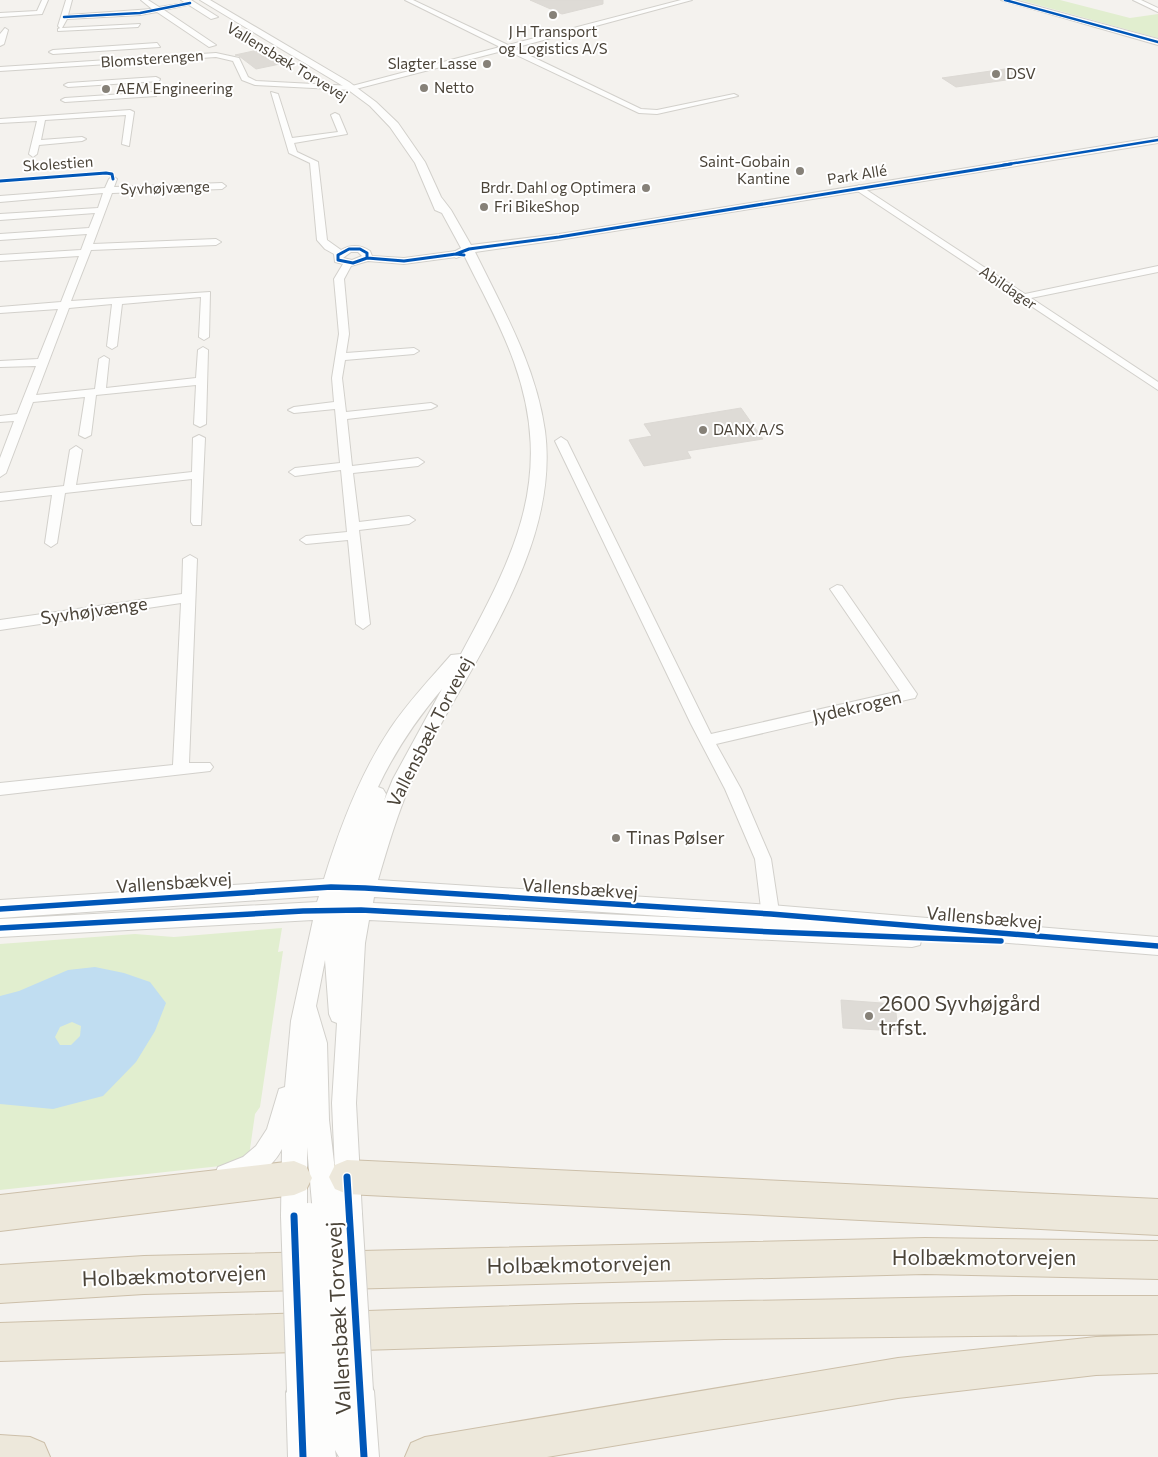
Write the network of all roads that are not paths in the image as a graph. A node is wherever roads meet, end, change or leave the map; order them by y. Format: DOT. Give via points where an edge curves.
graph roads {
  1 [pos="45,0"];
  2 [pos="69,0"];
  3 [pos="144,0"];
  4 [pos="205,0"];
  5 [pos="408,0"];
  6 [pos="689,0"];
  7 [pos="1005,0"];
  8 [pos="1136,0"];
  9 [pos="187,2"];
  10 [pos="10,4"];
  11 [pos="157,10"];
  12 [pos="1158,10"];
  13 [pos="3,15"];
  14 [pos="64,17"];
  15 [pos="138,26"];
  16 [pos="5,30"];
  17 [pos="1158,42"];
  18 [pos="56,43"];
  19 [pos="0,44"];
  20 [pos="157,45"];
  21 [pos="212,45"];
  22 [pos="505,48"];
  23 [pos="201,61"];
  24 [pos="125,64"];
  25 [pos="0,69"];
  26 [pos="86,69"];
  27 [pos="71,74"];
  28 [pos="156,79"];
  29 [pos="134,80"];
  30 [pos="349,86"];
  31 [pos="332,87"];
  32 [pos="153,94"];
  33 [pos="274,94"];
  34 [pos="132,95"];
  35 [pos="734,96"];
  36 [pos="65,100"];
  37 [pos="367,113"];
  38 [pos="335,115"];
  39 [pos="60,117"];
  40 [pos="42,118"];
  41 [pos="0,121"];
  42 [pos="85,127"];
  43 [pos="382,129"];
  44 [pos="1158,140"];
  45 [pos="288,141"];
  46 [pos="36,143"];
  47 [pos="405,143"];
  48 [pos="126,144"];
  49 [pos="80,150"];
  50 [pos="34,154"];
  51 [pos="113,179"];
  52 [pos="222,186"];
  53 [pos="859,188"];
  54 [pos="109,190"];
  55 [pos="0,199"];
  56 [pos="439,200"];
  57 [pos="101,210"];
  58 [pos="0,217"];
  59 [pos="93,231"];
  60 [pos="0,237"];
  61 [pos="216,242"];
  62 [pos="86,250"];
  63 [pos="340,253"];
  64 [pos="470,253"];
  65 [pos="456,254"];
  66 [pos="0,258"];
  67 [pos="367,258"];
  68 [pos="348,263"];
  69 [pos="1158,269"];
  70 [pos="1023,297"];
  71 [pos="117,302"];
  72 [pos="64,307"];
  73 [pos="0,310"];
  74 [pos="204,336"];
  75 [pos="112,346"];
  76 [pos="203,350"];
  77 [pos="414,351"];
  78 [pos="342,357"];
  79 [pos="104,359"];
  80 [pos="44,362"];
  81 [pos="520,362"];
  82 [pos="0,364"];
  83 [pos="202,382"];
  84 [pos="1158,387"];
  85 [pos="95,392"];
  86 [pos="30,399"];
  87 [pos="432,406"];
  88 [pos="294,410"];
  89 [pos="340,410"];
  90 [pos="23,418"];
  91 [pos="0,419"];
  92 [pos="200,424"];
  93 [pos="85,435"];
  94 [pos="199,438"];
  95 [pos="561,441"];
  96 [pos="76,450"];
  97 [pos="418,462"];
  98 [pos="347,468"];
  99 [pos="295,472"];
  100 [pos="0,473"];
  101 [pos="198,475"];
  102 [pos="64,490"];
  103 [pos="0,497"];
  104 [pos="409,520"];
  105 [pos="197,522"];
  106 [pos="354,531"];
  107 [pos="306,540"];
  108 [pos="51,543"];
  109 [pos="190,559"];
  110 [pos="836,589"];
  111 [pos="188,597"];
  112 [pos="490,617"];
  113 [pos="364,624"];
  114 [pos="0,625"];
  115 [pos="708,740"];
  116 [pos="205,767"];
  117 [pos="181,769"];
  118 [pos="0,789"];
  119 [pos="346,899"];
  120 [pos="0,909"];
  121 [pos="772,923"];
  122 [pos="0,928"];
  123 [pos="1158,947"];
  124 [pos="306,1002"];
  125 [pos="300,1037"];
  126 [pos="322,1178"];
  127 [pos="192,1190"];
  128 [pos="0,1213"];
  129 [pos="320,1215"];
  130 [pos="1158,1217"];
  131 [pos="1158,1260"];
  132 [pos="0,1284"];
  133 [pos="1158,1315"];
  134 [pos="0,1342"];
  135 [pos="1158,1354"];
  136 [pos="328,1392"];
  137 [pos="0,1455"];
  138 [pos="30,1457"];
  139 [pos="303,1457"];
  140 [pos="322,1457"];
  141 [pos="357,1457"];
  142 [pos="364,1457"];
  143 [pos="425,1457"];
  1 -- 13 [label="street" via="40,13"];
  2 -- 14 [label="street"];
  3 -- 11 [label="street"];
  4 -- 9 [label="street, Vallensbæk Torvevej"];
  4 -- 30 [label="street, Vallensbæk Torvevej"];
  5 -- 22 [label="street"];
  6 -- 22 [label="street, Blomsterengen"];
  7 -- 17 [label="street"];
  8 -- 12 [label="street"];
  9 -- 11 [label="street"];
  9 -- 31 [label="street, Vallensbæk Torvevej"];
  10 -- 13 [label="street"];
  11 -- 14 [label="street"];
  11 -- 21 [label="street"];
  14 -- 15 [label="street" via="59,32"];
  16 -- 19 [label="street"];
  18 -- 20 [label="street" via="53,54"];
  22 -- 30 [label="street, Blomsterengen"];
  22 -- 35 [label="street" via="638,111 657,112"];
  23 -- 24 [label="street"];
  24 -- 26 [label="street"];
  24 -- 27 [label="street, Blomsterengen"];
  24 -- 31 [label="street, Blomsterengen" via="222,56 236,60 250,81"];
  25 -- 27 [label="street, Blomsterengen"];
  27 -- 29 [label="street"];
  27 -- 36 [label="street"];
  28 -- 29 [label="street"];
  29 -- 34 [label="street"];
  30 -- 31 [label="street, Blomsterengen"];
  30 -- 47 [label="street, Vallensbæk Torvevej" via="385,114"];
  31 -- 37 [label="street, Vallensbæk Torvevej"];
  32 -- 34 [label="street"];
  33 -- 45 [label="street"];
  34 -- 36 [label="street"];
  36 -- 39 [label="street"];
  38 -- 45 [label="street" via="343,134"];
  39 -- 40 [label="street"];
  39 -- 42 [label="street"];
  40 -- 41 [label="street"];
  40 -- 46 [label="street"];
  42 -- 46 [label="street"];
  42 -- 48 [label="street" via="130,112"];
  42 -- 49 [label="street"];
  43 -- 47 [label="street, Vallensbæk Torvevej"];
  44 -- 53 [label="street, Park Allé"];
  45 -- 63 [label="street" via="293,153 314,162 322,240"];
  46 -- 50 [label="street"];
  47 -- 56 [label="street, Vallensbæk Torvevej" via="420,162"];
  51 -- 54 [label="street, Syvhøjvænge"];
  52 -- 54 [label="street, Syvhøjvænge"];
  53 -- 64 [label="street, Park Allé"];
  53 -- 70 [label="street, Abildager"];
  54 -- 55 [label="street, Syvhøjvænge"];
  54 -- 57 [label="street, Syvhøjvænge"];
  56 -- 64 [label="street, Vallensbæk Torvevej" via="455,222"];
  56 -- 65 [label="street, Vallensbæk Torvevej"];
  57 -- 58 [label="street, Syvhøjvænge"];
  57 -- 59 [label="street, Syvhøjvænge"];
  59 -- 60 [label="street"];
  59 -- 62 [label="street, Syvhøjvænge"];
  61 -- 62 [label="street"];
  62 -- 66 [label="street"];
  62 -- 72 [label="street, Syvhøjvænge"];
  63 -- 67 [label="street" via="349,249 360,250 367,253"];
  63 -- 68 [label="street" via="338,260"];
  64 -- 65 [label="street, Park Allé"];
  64 -- 81 [label="street, Vallensbæk Torvevej"];
  65 -- 67 [label="street" via="404,261"];
  65 -- 81 [label="street, Vallensbæk Torvevej" via="473,288"];
  67 -- 68 [label="street" via="362,262"];
  68 -- 78 [label="street" via="339,279 344,334"];
  69 -- 70 [label="street"];
  70 -- 84 [label="street, Abildager"];
  71 -- 72 [label="street"];
  71 -- 74 [label="street" via="206,294"];
  71 -- 75 [label="street"];
  72 -- 73 [label="street"];
  72 -- 80 [label="street, Syvhøjvænge"];
  76 -- 83 [label="street"];
  77 -- 78 [label="street"];
  78 -- 89 [label="street" via="337,378"];
  79 -- 85 [label="street"];
  80 -- 82 [label="street"];
  80 -- 86 [label="street, Syvhøjvænge"];
  81 -- 112 [label="street, Vallensbæk Torvevej" via="538,427 539,476 531,521 519,558"];
  83 -- 85 [label="street"];
  83 -- 92 [label="street"];
  85 -- 86 [label="street"];
  85 -- 93 [label="street"];
  86 -- 90 [label="street, Syvhøjvænge"];
  87 -- 89 [label="street"];
  88 -- 89 [label="street"];
  89 -- 98 [label="street"];
  90 -- 91 [label="street"];
  90 -- 100 [label="street, Syvhøjvænge"];
  94 -- 101 [label="street"];
  95 -- 115 [label="street" via="674,677"];
  96 -- 102 [label="street"];
  97 -- 98 [label="street"];
  98 -- 99 [label="street"];
  98 -- 106 [label="street"];
  101 -- 102 [label="street"];
  101 -- 105 [label="street"];
  102 -- 103 [label="street"];
  102 -- 108 [label="street"];
  104 -- 106 [label="street"];
  106 -- 107 [label="street"];
  106 -- 113 [label="street"];
  109 -- 111 [label="street"];
  110 -- 115 [label="street, Jydekrogen" via="910,694"];
  111 -- 114 [label="street, Syvhøjvænge"];
  111 -- 117 [label="street"];
  112 -- 119 [label="street, Vallensbæk Torvevej" via="403,779"];
  112 -- 119 [label="street, Vallensbæk Torvevej" via="392,740"];
  115 -- 121 [label="street" via="763,859"];
  116 -- 117 [label="street"];
  117 -- 118 [label="street"];
  119 -- 120 [label="street, Vallensbækvej"];
  119 -- 121 [label="street, Vallensbækvej"];
  119 -- 122 [label="street, Vallensbækvej"];
  119 -- 124 [label="street, Vallensbæk Torvevej"];
  119 -- 126 [label="street, Vallensbæk Torvevej" via="336,951 344,1103"];
  121 -- 123 [label="street, Vallensbækvej"];
  124 -- 125 [label="street, Vallensbæk Torvevej"];
  124 -- 126 [label="street" via="315,1043"];
  125 -- 126 [label="street, Vallensbæk Torvevej" via="296,1108"];
  125 -- 127 [label="street" via="284,1118 271,1146 258,1162"];
  126 -- 127 [label="highway"];
  126 -- 129 [label="street, Vallensbæk Torvevej"];
  126 -- 129 [label="street, Vallensbæk Torvevej"];
  126 -- 130 [label="highway" via="645,1190"];
  127 -- 128 [label="highway"];
  129 -- 136 [label="street, Vallensbæk Torvevej, bridge"];
  129 -- 136 [label="street, bridge"];
  131 -- 132 [label="highway, Holbækmotorvejen" via="926,1256 144,1275"];
  133 -- 134 [label="highway" via="535,1323"];
  135 -- 143 [label="highway" via="1096,1356 898,1378"];
  136 -- 139 [label="street, Vallensbæk Torvevej"];
  136 -- 140 [label="street"];
  136 -- 141 [label="street" via="339,1430"];
  136 -- 142 [label="street, Vallensbæk Torvevej"];
  137 -- 138 [label="highway"];
}
